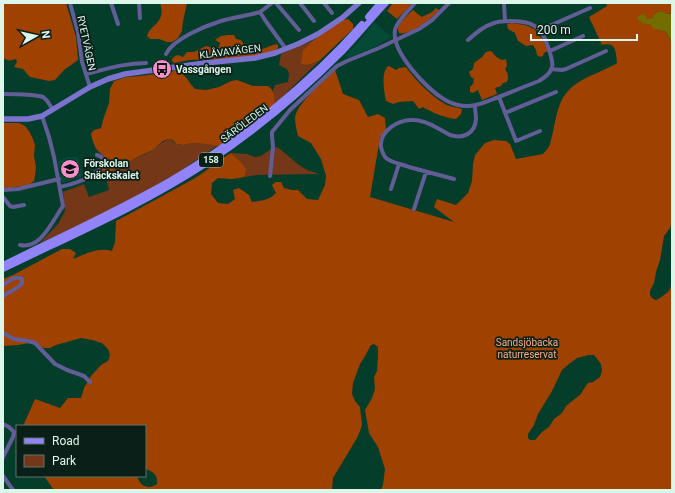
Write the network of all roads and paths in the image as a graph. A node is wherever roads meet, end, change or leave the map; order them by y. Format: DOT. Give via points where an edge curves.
graph roads {
  1 [pos="70,3"];
  2 [pos="111,3"];
  3 [pos="139,3"];
  4 [pos="272,3"];
  5 [pos="276,3"];
  6 [pos="300,3"];
  7 [pos="324,3"];
  8 [pos="359,3"];
  9 [pos="380,3"];
  10 [pos="386,3"];
  11 [pos="415,3"];
  12 [pos="449,3"];
  13 [pos="504,3"];
  14 [pos="590,8"];
  15 [pos="260,12"];
  16 [pos="332,13"];
  17 [pos="140,18"];
  18 [pos="505,21"];
  19 [pos="314,22"];
  20 [pos="118,24"];
  21 [pos="299,30"];
  22 [pos="540,30"];
  23 [pos="583,36"];
  24 [pos="396,40"];
  25 [pos="468,40"];
  26 [pos="286,49"];
  27 [pos="550,51"];
  28 [pos="606,51"];
  29 [pos="166,54"];
  30 [pos="146,63"];
  31 [pos="551,69"];
  32 [pos="86,74"];
  33 [pos="90,87"];
  34 [pos="556,92"];
  35 [pos="3,94"];
  36 [pos="499,97"];
  37 [pos="475,106"];
  38 [pos="53,110"];
  39 [pos="505,112"];
  40 [pos="42,116"];
  41 [pos="3,119"];
  42 [pos="540,131"];
  43 [pos="96,155"];
  44 [pos="399,164"];
  45 [pos="426,172"];
  46 [pos="270,176"];
  47 [pos="59,179"];
  48 [pos="454,179"];
  49 [pos="60,187"];
  50 [pos="391,189"];
  51 [pos="3,190"];
  52 [pos="3,197"];
  53 [pos="24,205"];
  54 [pos="414,209"];
  55 [pos="20,245"];
  56 [pos="3,264"];
  57 [pos="3,269"];
  58 [pos="3,285"];
  59 [pos="3,297"];
  60 [pos="3,333"];
  61 [pos="90,382"];
  62 [pos="3,424"];
  63 [pos="3,457"];
  64 [pos="3,476"];
  65 [pos="13,490"];
  1 -- 32 [label="street, RYETVÄGEN"];
  2 -- 20 [label="street"];
  3 -- 17 [label="street"];
  4 -- 15 [label="street"];
  5 -- 21 [label="street"];
  6 -- 19 [label="street"];
  7 -- 16 [label="street"];
  8 -- 26 [label="street, KLÅVAVÄGEN" via="329,27"];
  9 -- 56 [label="main road, SÄRÖLEDEN / 158" via="307,79 235,138 156,188"];
  10 -- 57 [label="main road, SÄRÖLEDEN / 158" via="347,47 306,86 230,147 154,194"];
  11 -- 24 [label="street" via="395,28"];
  12 -- 24 [label="street" via="424,26"];
  13 -- 18 [label="street"];
  14 -- 22 [label="street"];
  15 -- 26 [label="street"];
  15 -- 29 [label="street" via="208,26 175,43"];
  18 -- 22 [label="street" via="530,24"];
  18 -- 25 [label="street" via="484,27"];
  22 -- 27 [label="street"];
  23 -- 27 [label="street"];
  24 -- 37 [label="street" via="413,71 438,95 458,105"];
  24 -- 46 [label="street" via="337,66 281,120 272,132"];
  26 -- 33 [label="street, KLÅVAVÄGEN" via="255,58 133,72"];
  27 -- 31 [label="street"];
  28 -- 31 [label="street" via="566,69"];
  30 -- 32 [label="street" via="123,65"];
  31 -- 36 [label="street" via="539,81"];
  32 -- 33 [label="street, RYETVÄGEN"];
  33 -- 38 [label="street, KLÅVAVÄGEN"];
  34 -- 39 [label="street"];
  35 -- 38 [label="street" via="37,96 46,100"];
  36 -- 37 [label="street"];
  36 -- 39 [label="street"];
  37 -- 44 [label="street" via="474,129 464,136 455,137 416,120 402,121 391,127 382,138 382,151 386,157"];
  38 -- 40 [label="street, KLÅVAVÄGEN"];
  39 -- 42 [label="street" via="516,141"];
  40 -- 41 [label="street, KLÅVAVÄGEN"];
  40 -- 47 [label="street"];
  43 -- 49 [label="street" via="101,157 102,165 86,178"];
  44 -- 45 [label="street"];
  44 -- 50 [label="street"];
  45 -- 48 [label="street"];
  45 -- 54 [label="street"];
  47 -- 49 [label="street"];
  47 -- 51 [label="street"];
  49 -- 55 [label="street" via="63,206 47,231 39,240"];
  52 -- 53 [label="street" via="10,206"];
  58 -- 59 [label="street" via="17,277 22,279 20,287"];
  60 -- 61 [label="street" via="14,339 35,343 56,364 86,377"];
  62 -- 63 [label="street" via="14,432"];
  64 -- 65 [label="street"];
}
